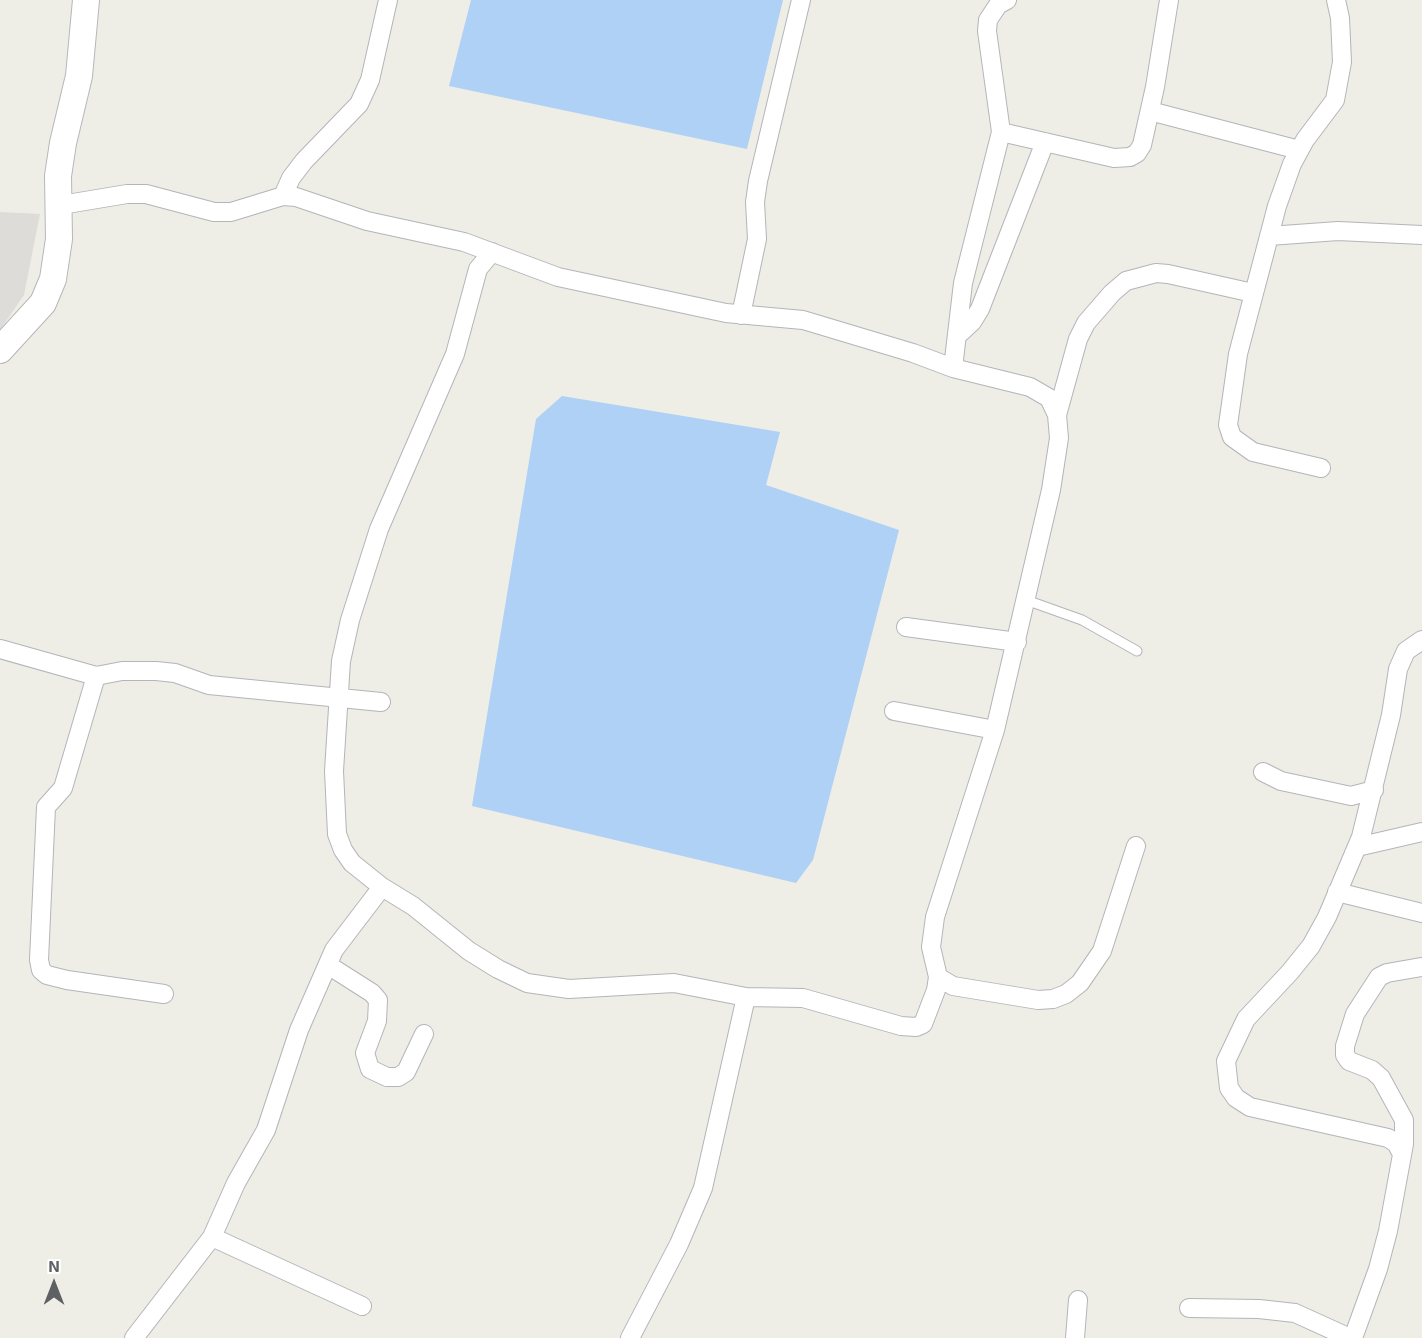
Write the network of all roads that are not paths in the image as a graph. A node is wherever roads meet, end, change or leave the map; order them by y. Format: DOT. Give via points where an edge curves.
graph roads {
  1 [pos="86,0"];
  2 [pos="388,0"];
  3 [pos="801,0"];
  4 [pos="1007,0"];
  5 [pos="1168,0"];
  6 [pos="1336,0"];
  7 [pos="1150,111"];
  8 [pos="1001,132"];
  9 [pos="1045,142"];
  10 [pos="1299,150"];
  11 [pos="283,196"];
  12 [pos="60,206"];
  13 [pos="1422,235"];
  14 [pos="1269,236"];
  15 [pos="492,252"];
  16 [pos="1253,293"];
  17 [pos="741,315"];
  18 [pos="957,336"];
  19 [pos="0,350"];
  20 [pos="953,368"];
  21 [pos="1057,415"];
  22 [pos="1321,468"];
  23 [pos="1026,600"];
  24 [pos="906,627"];
  25 [pos="1422,640"];
  26 [pos="1017,642"];
  27 [pos="0,649"];
  28 [pos="1137,651"];
  29 [pos="96,676"];
  30 [pos="337,698"];
  31 [pos="381,702"];
  32 [pos="894,711"];
  33 [pos="995,730"];
  34 [pos="1263,772"];
  35 [pos="1374,790"];
  36 [pos="1422,832"];
  37 [pos="1136,846"];
  38 [pos="1357,847"];
  39 [pos="382,887"];
  40 [pos="1337,892"];
  41 [pos="1422,913"];
  42 [pos="328,965"];
  43 [pos="1421,968"];
  44 [pos="938,977"];
  45 [pos="164,994"];
  46 [pos="746,997"];
  47 [pos="424,1034"];
  48 [pos="1402,1154"];
  49 [pos="212,1237"];
  50 [pos="1078,1300"];
  51 [pos="362,1306"];
  52 [pos="1189,1308"];
  53 [pos="134,1338"];
  54 [pos="630,1338"];
  55 [pos="1075,1338"];
  56 [pos="1351,1338"];
  1 -- 12 [label="street" via="79,75 58,176"];
  2 -- 11 [label="street" via="370,80 359,104 304,161"];
  3 -- 17 [label="street" via="758,181 757,240"];
  4 -- 8 [label="street" via="991,12 987,31"];
  5 -- 7 [label="street"];
  6 -- 10 [label="street" via="1341,35 1335,100"];
  7 -- 9 [label="street" via="1142,145 1130,157 1114,158"];
  7 -- 10 [label="street"];
  8 -- 9 [label="street"];
  8 -- 18 [label="street" via="963,284"];
  9 -- 18 [label="street" via="980,309"];
  10 -- 14 [label="street"];
  11 -- 12 [label="street" via="231,212 214,212 146,194"];
  11 -- 15 [label="street"];
  12 -- 19 [label="street" via="59,239 50,287 43,303"];
  13 -- 14 [label="street" via="1338,231"];
  14 -- 16 [label="street"];
  15 -- 17 [label="street" via="600,288"];
  15 -- 30 [label="street" via="475,275 455,354 379,530 350,620"];
  16 -- 21 [label="street" via="1168,274 1126,281 1086,323"];
  16 -- 22 [label="street" via="1230,402 1228,425 1232,436 1253,452"];
  17 -- 20 [label="street" via="803,321"];
  18 -- 20 [label="street"];
  20 -- 21 [label="street" via="1030,387 1049,398"];
  21 -- 23 [label="street" via="1059,438 1051,490"];
  23 -- 26 [label="street"];
  23 -- 28 [label="lane" via="1082,620"];
  24 -- 26 [label="street"];
  25 -- 35 [label="street" via="1406,651 1398,669"];
  26 -- 33 [label="street"];
  27 -- 29 [label="street"];
  29 -- 30 [label="street" via="122,670 156,670 209,685"];
  29 -- 45 [label="street" via="63,788 46,807 41,970 57,978"];
  30 -- 31 [label="street"];
  30 -- 39 [label="street" via="337,834 352,863"];
  32 -- 33 [label="street"];
  33 -- 44 [label="street" via="935,916 931,946"];
  34 -- 35 [label="street" via="1281,781 1351,795"];
  35 -- 38 [label="street"];
  36 -- 38 [label="street"];
  37 -- 44 [label="street" via="1102,951 1080,983 1066,994 1038,1000 953,986"];
  38 -- 40 [label="street"];
  39 -- 42 [label="street" via="345,934"];
  39 -- 46 [label="street" via="470,951 527,983 569,988 674,983"];
  40 -- 41 [label="street"];
  40 -- 48 [label="street" via="1311,946 1246,1019 1226,1061 1229,1088 1250,1107 1388,1138"];
  42 -- 47 [label="street" via="378,1000 377,1021 365,1053 370,1069 398,1077 406,1072"];
  42 -- 49 [label="street" via="299,1030 266,1130"];
  43 -- 48 [label="street" via="1379,977 1355,1014 1345,1046 1349,1061 1381,1078 1404,1120"];
  44 -- 46 [label="street" via="928,1016 916,1027 803,998"];
  46 -- 54 [label="street" via="703,1188 665,1274"];
  48 -- 56 [label="street" via="1383,1250"];
  49 -- 51 [label="street"];
  49 -- 53 [label="street"];
  50 -- 55 [label="street"];
  52 -- 56 [label="street" via="1294,1313"];
}
